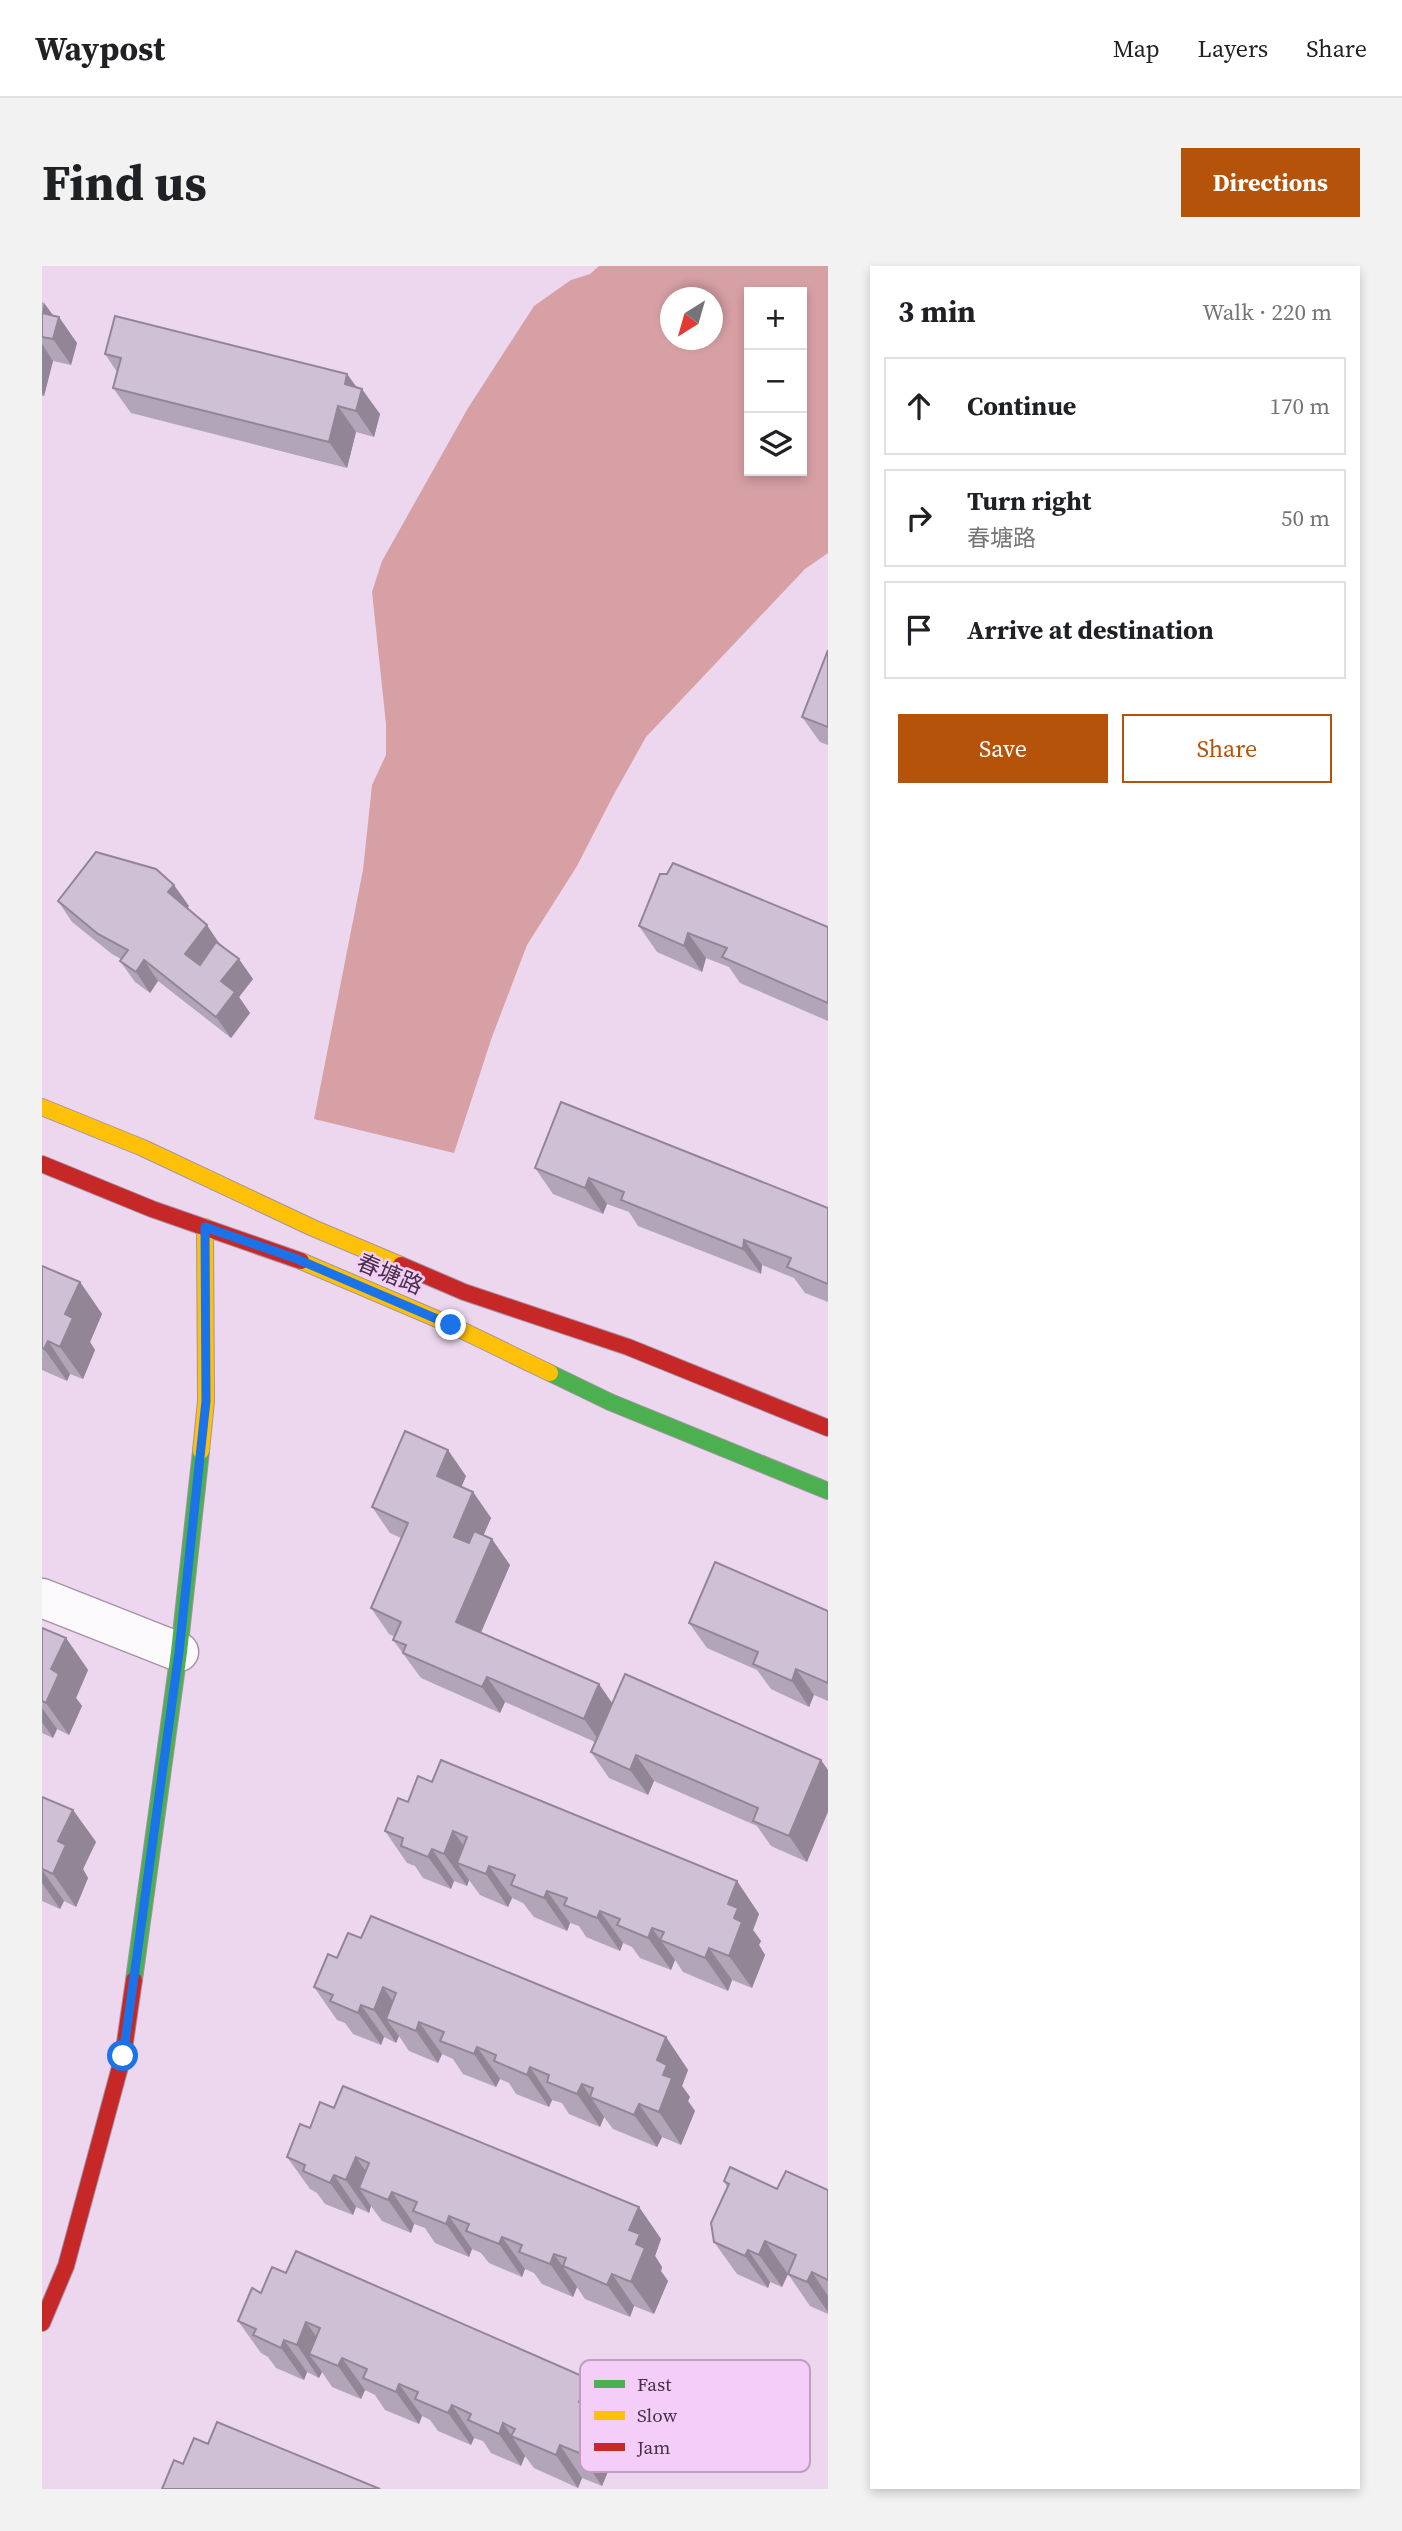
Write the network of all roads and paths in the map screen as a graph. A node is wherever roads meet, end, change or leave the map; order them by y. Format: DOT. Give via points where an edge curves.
graph roads {
  1 [pos="42,1107"];
  2 [pos="42,1164"];
  3 [pos="205,1227"];
  4 [pos="828,1428"];
  5 [pos="828,1491"];
  6 [pos="42,1598"];
  7 [pos="179,1652"];
  8 [pos="42,2323"];
  1 -- 4 [label="street, 春塘路" via="464,1292 628,1347"];
  2 -- 3 [label="street, 春塘路"];
  3 -- 5 [label="street, 春塘路" via="297,1259 451,1325 610,1402"];
  3 -- 7 [label="street" via="206,1401"];
  6 -- 7 [label="street"];
  7 -- 8 [label="street" via="123,2056 66,2266"];
}
